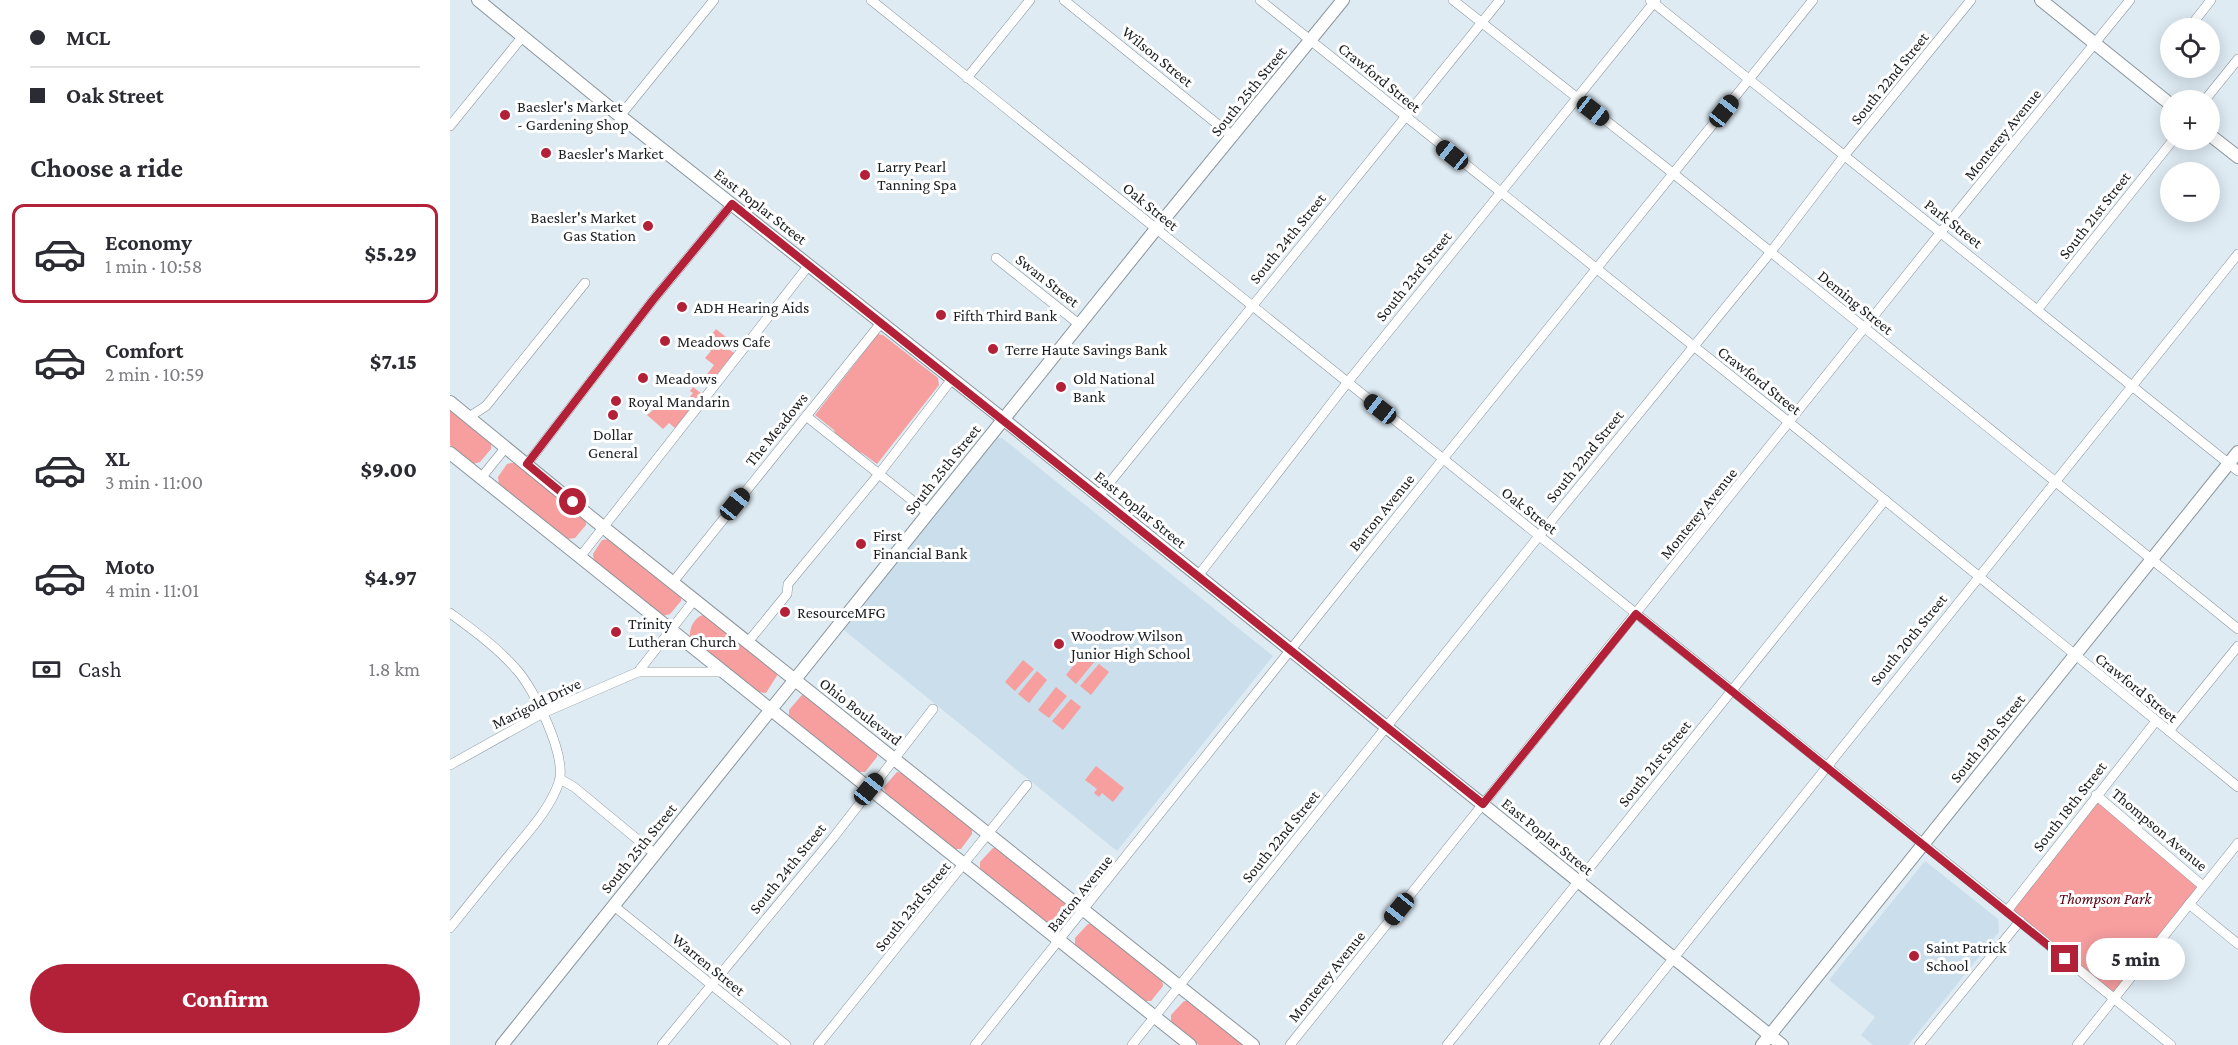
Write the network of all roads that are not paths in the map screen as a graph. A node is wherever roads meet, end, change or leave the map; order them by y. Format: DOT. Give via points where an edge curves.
graph roads {
  1 [pos="478,0"];
  2 [pos="714,0"];
  3 [pos="871,0"];
  4 [pos="1030,0"];
  5 [pos="1064,0"];
  6 [pos="1260,0"];
  7 [pos="1343,0"];
  8 [pos="1452,0"];
  9 [pos="1500,0"];
  10 [pos="1813,0"];
  11 [pos="1971,0"];
  12 [pos="2041,0"];
  13 [pos="2130,0"];
  14 [pos="2211,0"];
  15 [pos="1654,1"];
  16 [pos="2197,18"];
  17 [pos="1481,23"];
  18 [pos="523,36"];
  19 [pos="1311,40"];
  20 [pos="2095,44"];
  21 [pos="2238,59"];
  22 [pos="967,78"];
  23 [pos="1749,79"];
  24 [pos="2213,90"];
  25 [pos="2160,96"];
  26 [pos="1577,98"];
  27 [pos="620,116"];
  28 [pos="1406,117"];
  29 [pos="450,126"];
  30 [pos="1233,136"];
  31 [pos="2220,143"];
  32 [pos="2165,150"];
  33 [pos="1844,156"];
  34 [pos="2238,157"];
  35 [pos="1674,174"];
  36 [pos="1499,193"];
  37 [pos="732,204"];
  38 [pos="1156,228"];
  39 [pos="1941,232"];
  40 [pos="1770,253"];
  41 [pos="2238,254"];
  42 [pos="996,258"];
  43 [pos="809,265"];
  44 [pos="1597,269"];
  45 [pos="585,283"];
  46 [pos="1252,305"];
  47 [pos="2038,309"];
  48 [pos="880,323"];
  49 [pos="1080,325"];
  50 [pos="1866,328"];
  51 [pos="1693,346"];
  52 [pos="952,379"];
  53 [pos="1347,383"];
  54 [pos="2133,387"];
  55 [pos="450,402"];
  56 [pos="806,416"];
  57 [pos="469,417"];
  58 [pos="1003,419"];
  59 [pos="1790,423"];
  60 [pos="506,447"];
  61 [pos="2238,452"];
  62 [pos="450,453"];
  63 [pos="1443,459"];
  64 [pos="527,464"];
  65 [pos="2233,467"];
  66 [pos="879,474"];
  67 [pos="481,478"];
  68 [pos="2055,482"];
  69 [pos="1098,496"];
  70 [pos="1885,500"];
  71 [pos="928,513"];
  72 [pos="603,527"];
  73 [pos="1539,536"];
  74 [pos="580,557"];
  75 [pos="2152,559"];
  76 [pos="1198,576"];
  77 [pos="1977,577"];
  78 [pos="673,582"];
  79 [pos="695,599"];
  80 [pos="450,613"];
  81 [pos="1636,614"];
  82 [pos="671,630"];
  83 [pos="2238,630"];
  84 [pos="748,642"];
  85 [pos="2238,645"];
  86 [pos="1291,650"];
  87 [pos="2074,656"];
  88 [pos="638,672"];
  89 [pos="722,672"];
  90 [pos="794,680"];
  91 [pos="1731,690"];
  92 [pos="933,709"];
  93 [pos="770,710"];
  94 [pos="543,713"];
  95 [pos="2156,721"];
  96 [pos="1386,727"];
  97 [pos="2169,731"];
  98 [pos="894,758"];
  99 [pos="450,765"];
  100 [pos="1826,766"];
  101 [pos="560,779"];
  102 [pos="1027,785"];
  103 [pos="2238,787"];
  104 [pos="869,789"];
  105 [pos="2096,795"];
  106 [pos="1483,804"];
  107 [pos="989,834"];
  108 [pos="2238,843"];
  109 [pos="1923,844"];
  110 [pos="655,854"];
  111 [pos="964,865"];
  112 [pos="1578,882"];
  113 [pos="2203,886"];
  114 [pos="2189,904"];
  115 [pos="614,906"];
  116 [pos="1084,910"];
  117 [pos="2007,911"];
  118 [pos="2020,921"];
  119 [pos="450,928"];
  120 [pos="1059,941"];
  121 [pos="2238,944"];
  122 [pos="1674,958"];
  123 [pos="711,985"];
  124 [pos="1179,986"];
  125 [pos="2115,1000"];
  126 [pos="1155,1017"];
  127 [pos="1766,1040"];
  128 [pos="502,1045"];
  129 [pos="663,1045"];
  130 [pos="786,1045"];
  131 [pos="818,1045"];
  132 [pos="975,1045"];
  133 [pos="1132,1045"];
  134 [pos="1190,1045"];
  135 [pos="1253,1045"];
  136 [pos="1290,1045"];
  137 [pos="1447,1045"];
  138 [pos="1604,1045"];
  139 [pos="1782,1045"];
  140 [pos="1919,1045"];
  141 [pos="2078,1045"];
  142 [pos="2171,1045"];
  1 -- 18 [label="main road, East Poplar Street"];
  2 -- 27 [label="street"];
  3 -- 22 [label="street, Oak Street"];
  4 -- 22 [label="street"];
  5 -- 30 [label="street, Wilson Street"];
  6 -- 19 [label="street, Crawford Street"];
  7 -- 19 [label="main road, South 25th Street"];
  8 -- 17 [label="street, Deming Street"];
  9 -- 17 [label="street, South 24th Street"];
  10 -- 23 [label="street, Barton Avenue"];
  11 -- 33 [label="street, South 22nd Street"];
  12 -- 20 [label="main road"];
  13 -- 20 [label="street, Monterey Avenue"];
  14 -- 16 [label="street"];
  15 -- 23 [label="street, Park Street"];
  15 -- 26 [label="street, South 23rd Street"];
  17 -- 26 [label="street, Deming Street"];
  17 -- 28 [label="street, South 24th Street"];
  18 -- 27 [label="main road, East Poplar Street"];
  18 -- 29 [label="street"];
  19 -- 28 [label="street, Crawford Street"];
  19 -- 30 [label="main road, South 25th Street"];
  20 -- 25 [label="main road"];
  20 -- 39 [label="street, Monterey Avenue"];
  21 -- 24 [label="street"];
  22 -- 38 [label="street, Oak Street"];
  23 -- 33 [label="street, Park Street"];
  23 -- 35 [label="street, Barton Avenue"];
  26 -- 35 [label="street, Deming Street"];
  26 -- 36 [label="street, South 23rd Street"];
  27 -- 37 [label="main road, East Poplar Street"];
  28 -- 36 [label="street, Crawford Street"];
  28 -- 46 [label="street, South 24th Street"];
  30 -- 38 [label="main road, South 25th Street"];
  31 -- 34 [label="main road"];
  32 -- 47 [label="street, South 21st Street"];
  33 -- 39 [label="street, Park Street"];
  33 -- 40 [label="street, South 22nd Street"];
  35 -- 40 [label="street, Deming Street"];
  35 -- 44 [label="street, Barton Avenue"];
  36 -- 44 [label="street, Crawford Street"];
  36 -- 53 [label="street, South 23rd Street"];
  37 -- 43 [label="main road, East Poplar Street"];
  37 -- 64 [label="street"];
  38 -- 46 [label="street, Oak Street"];
  38 -- 49 [label="main road, South 25th Street"];
  39 -- 47 [label="street, Park Street"];
  39 -- 50 [label="street, Monterey Avenue"];
  40 -- 50 [label="street, Deming Street"];
  40 -- 51 [label="street, South 22nd Street"];
  41 -- 54 [label="street, South 20th Street"];
  42 -- 49 [label="street, Swan Street"];
  43 -- 48 [label="main road, East Poplar Street"];
  43 -- 72 [label="street"];
  44 -- 51 [label="street, Crawford Street"];
  44 -- 63 [label="street, Barton Avenue"];
  45 -- 57 [label="street" via="486,406"];
  46 -- 53 [label="street, Oak Street"];
  46 -- 69 [label="street, South 24th Street"];
  47 -- 54 [label="street, Park Street"];
  48 -- 52 [label="main road, East Poplar Street"];
  48 -- 56 [label="street, The Meadows"];
  49 -- 58 [label="main road, South 25th Street"];
  50 -- 59 [label="street, Monterey Avenue"];
  50 -- 68 [label="street, Deming Street"];
  51 -- 59 [label="street, Crawford Street"];
  51 -- 73 [label="street, South 22nd Street"];
  52 -- 58 [label="main road, East Poplar Street"];
  52 -- 66 [label="street"];
  53 -- 63 [label="street, Oak Street"];
  53 -- 76 [label="street, South 23rd Street"];
  54 -- 65 [label="street, Park Street"];
  54 -- 68 [label="street, South 20th Street"];
  55 -- 57 [label="main road, Ohio Boulevard"];
  56 -- 66 [label="street"];
  56 -- 78 [label="street, The Meadows"];
  57 -- 60 [label="main road, Ohio Boulevard"];
  58 -- 69 [label="main road, East Poplar Street"];
  58 -- 71 [label="main road, South 25th Street"];
  59 -- 70 [label="street, Crawford Street"];
  59 -- 81 [label="street, Monterey Avenue"];
  60 -- 64 [label="main road, Ohio Boulevard"];
  60 -- 67 [label="street"];
  61 -- 65 [label="main road, South 19th Street"];
  62 -- 67 [label="main road"];
  63 -- 73 [label="street, Oak Street"];
  63 -- 86 [label="street, Barton Avenue"];
  64 -- 72 [label="main road, Ohio Boulevard"];
  65 -- 75 [label="main road, South 19th Street"];
  66 -- 71 [label="street"];
  66 -- 84 [label="street" via="788,584 787,594"];
  67 -- 74 [label="main road"];
  68 -- 75 [label="street, Deming Street"];
  68 -- 77 [label="street, South 20th Street"];
  69 -- 76 [label="main road, East Poplar Street"];
  70 -- 77 [label="street, Crawford Street"];
  70 -- 91 [label="street, South 21st Street"];
  71 -- 90 [label="main road, South 25th Street"];
  72 -- 74 [label="street"];
  72 -- 78 [label="main road, Ohio Boulevard"];
  73 -- 81 [label="street, Oak Street"];
  73 -- 96 [label="street, South 22nd Street"];
  74 -- 82 [label="main road"];
  75 -- 83 [label="street, Deming Street"];
  75 -- 87 [label="main road, South 19th Street"];
  76 -- 86 [label="main road, East Poplar Street"];
  77 -- 87 [label="street, Crawford Street"];
  77 -- 100 [label="street, South 20th Street"];
  78 -- 79 [label="main road, Ohio Boulevard"];
  79 -- 82 [label="street, Marigold Drive"];
  79 -- 84 [label="main road, Ohio Boulevard"];
  80 -- 94 [label="street" via="519,671"];
  81 -- 91 [label="street, Oak Street"];
  81 -- 106 [label="street, Monterey Avenue"];
  82 -- 88 [label="street, Marigold Drive"];
  82 -- 89 [label="main road"];
  84 -- 90 [label="main road, Ohio Boulevard"];
  85 -- 97 [label="street"];
  86 -- 96 [label="main road, East Poplar Street"];
  86 -- 116 [label="street, Barton Avenue"];
  87 -- 95 [label="street, Crawford Street"];
  87 -- 109 [label="main road, South 19th Street"];
  88 -- 89 [label="street, Marigold Drive"];
  88 -- 94 [label="street, Marigold Drive"];
  89 -- 93 [label="main road"];
  90 -- 93 [label="main road, South 25th Street"];
  90 -- 98 [label="main road, Ohio Boulevard"];
  91 -- 100 [label="street, Oak Street"];
  91 -- 112 [label="street, South 21st Street"];
  92 -- 98 [label="street, South 24th Street"];
  93 -- 104 [label="main road"];
  93 -- 110 [label="main road, South 25th Street"];
  94 -- 99 [label="street, Marigold Drive"];
  94 -- 101 [label="street" via="554,737"];
  95 -- 97 [label="street, Crawford Street"];
  95 -- 105 [label="street, South 18th Street"];
  96 -- 106 [label="main road, East Poplar Street"];
  96 -- 124 [label="street, South 22nd Street"];
  97 -- 103 [label="street, Crawford Street"];
  98 -- 104 [label="street, South 24th Street"];
  98 -- 107 [label="main road, Ohio Boulevard"];
  100 -- 109 [label="street, Oak Street"];
  100 -- 122 [label="street, South 20th Street"];
  101 -- 110 [label="street"];
  101 -- 119 [label="street" via="536,823"];
  102 -- 107 [label="street, South 23rd Street"];
  104 -- 111 [label="main road"];
  104 -- 123 [label="street, South 24th Street"];
  105 -- 113 [label="street, Thompson Avenue"];
  105 -- 117 [label="street, South 18th Street"];
  106 -- 112 [label="main road, East Poplar Street"];
  106 -- 136 [label="street, Monterey Avenue"];
  107 -- 111 [label="street, South 23rd Street"];
  107 -- 116 [label="main road, Ohio Boulevard"];
  108 -- 113 [label="street"];
  109 -- 117 [label="street, Oak Street"];
  109 -- 127 [label="main road, South 19th Street"];
  110 -- 115 [label="main road, South 25th Street"];
  111 -- 120 [label="main road"];
  111 -- 131 [label="street, South 23rd Street"];
  112 -- 122 [label="main road, East Poplar Street"];
  112 -- 137 [label="street, South 21st Street"];
  113 -- 114 [label="street"];
  114 -- 121 [label="street"];
  114 -- 125 [label="street"];
  115 -- 123 [label="street, Warren Street"];
  115 -- 128 [label="main road, South 25th Street"];
  116 -- 120 [label="street, Barton Avenue"];
  116 -- 124 [label="main road, Ohio Boulevard"];
  117 -- 118 [label="street, Oak Street"];
  118 -- 125 [label="street, Oak Street"];
  118 -- 140 [label="street"];
  120 -- 126 [label="main road"];
  120 -- 132 [label="street, Barton Avenue"];
  122 -- 127 [label="main road, East Poplar Street"];
  122 -- 138 [label="street, South 20th Street"];
  123 -- 129 [label="street, South 24th Street"];
  123 -- 130 [label="street, Warren Street"];
  124 -- 126 [label="street, South 22nd Street"];
  124 -- 135 [label="main road, Ohio Boulevard"];
  125 -- 141 [label="street"];
  125 -- 142 [label="street, Oak Street"];
  126 -- 133 [label="street, South 22nd Street"];
  126 -- 134 [label="main road"];
  127 -- 139 [label="main road, East Poplar Street"];
}
